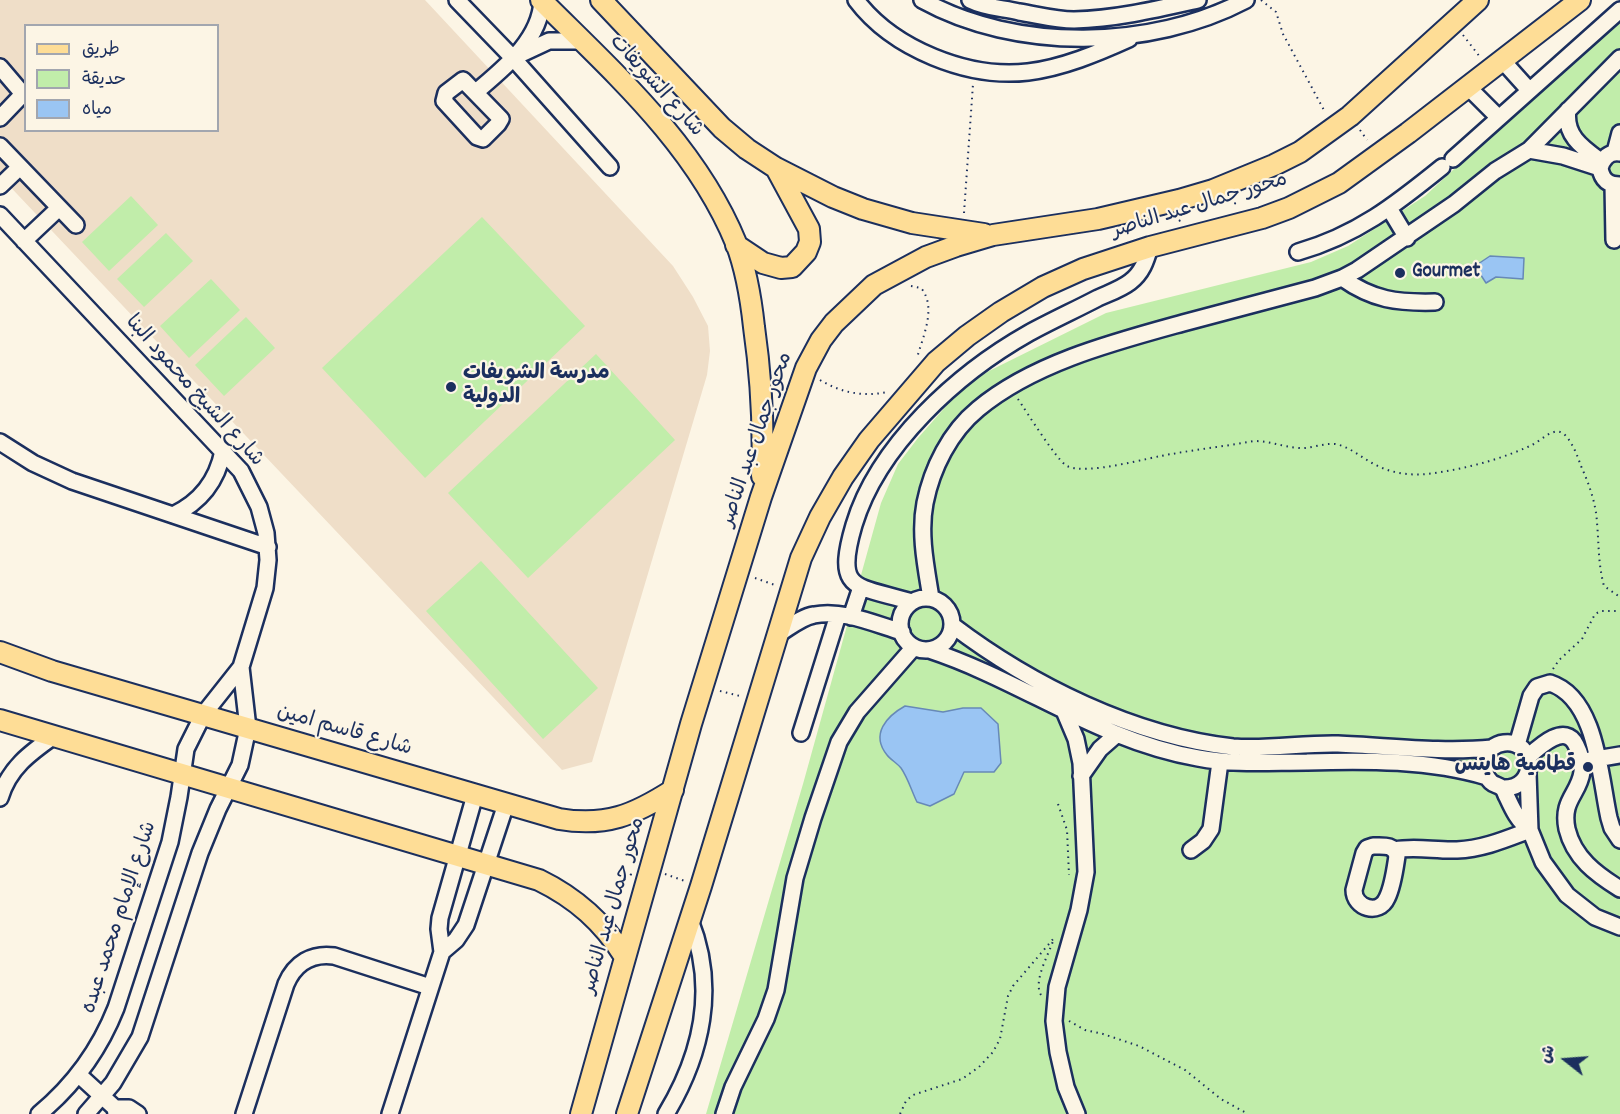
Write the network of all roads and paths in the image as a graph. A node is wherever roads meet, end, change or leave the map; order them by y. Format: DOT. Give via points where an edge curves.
graph roads {
  1 [pos="457,0"];
  2 [pos="542,0"];
  3 [pos="601,0"];
  4 [pos="856,0"];
  5 [pos="922,0"];
  6 [pos="970,0"];
  7 [pos="1198,0"];
  8 [pos="1246,0"];
  9 [pos="1261,0"];
  10 [pos="1478,0"];
  11 [pos="1580,0"];
  12 [pos="1620,10"];
  13 [pos="1454,23"];
  14 [pos="1139,35"];
  15 [pos="582,41"];
  16 [pos="513,58"];
  17 [pos="1620,58"];
  18 [pos="1495,65"];
  19 [pos="0,67"];
  20 [pos="974,69"];
  21 [pos="1467,86"];
  22 [pos="1528,90"];
  23 [pos="477,91"];
  24 [pos="1568,110"];
  25 [pos="1350,116"];
  26 [pos="1498,117"];
  27 [pos="0,118"];
  28 [pos="1333,128"];
  29 [pos="1620,133"];
  30 [pos="0,146"];
  31 [pos="1529,150"];
  32 [pos="1617,152"];
  33 [pos="1378,155"];
  34 [pos="1601,165"];
  35 [pos="610,166"];
  36 [pos="20,167"];
  37 [pos="776,168"];
  38 [pos="1616,185"];
  39 [pos="0,186"];
  40 [pos="59,208"];
  41 [pos="1389,208"];
  42 [pos="0,215"];
  43 [pos="76,225"];
  44 [pos="963,231"];
  45 [pos="993,235"];
  46 [pos="1407,238"];
  47 [pos="1614,240"];
  48 [pos="24,241"];
  49 [pos="736,245"];
  50 [pos="1150,247"];
  51 [pos="1298,252"];
  52 [pos="1342,278"];
  53 [pos="904,286"];
  54 [pos="1435,302"];
  55 [pos="915,362"];
  56 [pos="806,368"];
  57 [pos="1009,387"];
  58 [pos="914,388"];
  59 [pos="0,442"];
  60 [pos="223,451"];
  61 [pos="761,497"];
  62 [pos="173,515"];
  63 [pos="268,546"];
  64 [pos="738,573"];
  65 [pos="861,587"];
  66 [pos="791,591"];
  67 [pos="1620,597"];
  68 [pos="931,598"];
  69 [pos="912,602"];
  70 [pos="1620,611"];
  71 [pos="845,616"];
  72 [pos="952,626"];
  73 [pos="902,632"];
  74 [pos="777,635"];
  75 [pos="914,647"];
  76 [pos="929,650"];
  77 [pos="0,652"];
  78 [pos="241,668"];
  79 [pos="1550,683"];
  80 [pos="702,686"];
  81 [pos="757,701"];
  82 [pos="1065,713"];
  83 [pos="203,715"];
  84 [pos="0,720"];
  85 [pos="1586,721"];
  86 [pos="248,729"];
  87 [pos="801,733"];
  88 [pos="1116,735"];
  89 [pos="1564,735"];
  90 [pos="54,736"];
  91 [pos="1517,745"];
  92 [pos="1492,748"];
  93 [pos="1620,755"];
  94 [pos="1528,757"];
  95 [pos="1599,760"];
  96 [pos="1581,761"];
  97 [pos="1220,762"];
  98 [pos="1528,773"];
  99 [pos="182,774"];
  100 [pos="1082,776"];
  101 [pos="1487,777"];
  102 [pos="1578,783"];
  103 [pos="1603,786"];
  104 [pos="228,788"];
  105 [pos="1502,788"];
  106 [pos="673,790"];
  107 [pos="475,795"];
  108 [pos="0,798"];
  109 [pos="506,804"];
  110 [pos="1058,804"];
  111 [pos="1530,830"];
  112 [pos="1620,840"];
  113 [pos="1191,850"];
  114 [pos="1395,850"];
  115 [pos="457,855"];
  116 [pos="486,864"];
  117 [pos="651,869"];
  118 [pos="1070,880"];
  119 [pos="702,886"];
  120 [pos="1620,889"];
  121 [pos="690,920"];
  122 [pos="1620,927"];
  123 [pos="1054,939"];
  124 [pos="442,952"];
  125 [pos="626,957"];
  126 [pos="430,987"];
  127 [pos="1055,1011"];
  128 [pos="79,1075"];
  129 [pos="103,1097"];
  130 [pos="116,1111"];
  131 [pos="136,1112"];
  132 [pos="39,1114"];
  133 [pos="86,1114"];
  134 [pos="244,1114"];
  135 [pos="390,1114"];
  136 [pos="581,1114"];
  137 [pos="627,1114"];
  138 [pos="666,1114"];
  139 [pos="724,1114"];
  140 [pos="900,1114"];
  141 [pos="1076,1114"];
  142 [pos="1248,1114"];
  1 -- 16 [label="street"];
  2 -- 15 [label="main road, شارع الشويفات"];
  2 -- 16 [label="street" via="540,19"];
  3 -- 37 [label="main road, شارع الشويفات" via="722,128"];
  4 -- 20 [label="street" via="906,44 926,55"];
  5 -- 14 [label="street" via="940,10 1017,33 1085,39"];
  6 -- 7 [label="street" via="1036,17 1074,20 1136,14"];
  8 -- 14 [label="street" via="1184,24"];
  9 -- 28 [label="path" via="1276,12 1283,34"];
  10 -- 13 [label="main road, محور جمال عبد الناصر"];
  11 -- 18 [label="main road, محور جمال عبد الناصر"];
  12 -- 22 [label="street"];
  13 -- 18 [label="path"];
  13 -- 25 [label="main road, محور جمال عبد الناصر"];
  14 -- 20 [label="street" via="1108,49 1027,72"];
  15 -- 16 [label="street" via="549,41"];
  15 -- 49 [label="main road, شارع الشويفات" via="670,134 716,202"];
  16 -- 23 [label="street"];
  16 -- 35 [label="street"];
  17 -- 24 [label="street"];
  18 -- 21 [label="main road, محور جمال عبد الناصر"];
  18 -- 22 [label="street"];
  19 -- 27 [label="street" via="23,94"];
  20 -- 44 [label="path"];
  21 -- 26 [label="street"];
  21 -- 33 [label="main road, محور جمال عبد الناصر"];
  22 -- 26 [label="street"];
  24 -- 31 [label="street"];
  24 -- 34 [label="street" via="1567,123 1572,135"];
  25 -- 28 [label="main road, محور جمال عبد الناصر"];
  25 -- 33 [label="path"];
  26 -- 41 [label="street" via="1448,163"];
  28 -- 45 [label="main road, محور جمال عبد الناصر" via="1300,152 1213,190 1098,219"];
  29 -- 32 [label="street"];
  30 -- 36 [label="street"];
  31 -- 34 [label="street"];
  31 -- 46 [label="street"];
  32 -- 34 [label="street" via="1607,155"];
  33 -- 50 [label="main road, محور جمال عبد الناصر" via="1339,183 1289,208"];
  34 -- 38 [label="street" via="1606,182"];
  36 -- 39 [label="street"];
  36 -- 40 [label="street"];
  37 -- 44 [label="main road, شارع الشويفات" via="862,208 912,223"];
  37 -- 49 [label="main road" via="809,229 806,252 792,267 781,268 763,263"];
  38 -- 47 [label="street"];
  40 -- 43 [label="street"];
  40 -- 48 [label="street"];
  41 -- 46 [label="street"];
  41 -- 51 [label="street" via="1345,236"];
  42 -- 48 [label="street, شارع الشيخ محمود البنا"];
  44 -- 45 [label="main road, شارع الشويفات"];
  45 -- 56 [label="main road, محور جمال عبد الناصر" via="926,257 874,285 834,323"];
  46 -- 52 [label="street"];
  48 -- 60 [label="street, شارع الشيخ محمود البنا"];
  49 -- 61 [label="main road, شارع الشويفات" via="750,295 758,354"];
  50 -- 58 [label="main road, محور جمال عبد الناصر" via="1083,269 1001,312 936,362"];
  50 -- 65 [label="street" via="1144,266 1129,283 1029,333 987,359 907,434 878,472 855,522 846,567 851,580"];
  52 -- 54 [label="street" via="1385,300"];
  52 -- 57 [label="street" via="1080,354"];
  53 -- 55 [label="path" via="921,288 928,302"];
  56 -- 58 [label="path" via="820,380 854,394"];
  56 -- 61 [label="main road, محور جمال عبد الناصر"];
  57 -- 67 [label="path" via="1056,455 1067,466 1077,468 1093,469 1268,441 1301,449 1334,444 1386,471 1440,472 1520,451 1557,431 1573,446 1594,499 1604,586"];
  57 -- 68 [label="street" via="961,426 946,446 930,483 922,525"];
  58 -- 66 [label="main road, محور جمال عبد الناصر" via="843,477 801,558"];
  59 -- 62 [label="street" via="52,473"];
  60 -- 62 [label="street" via="207,490"];
  60 -- 63 [label="street, شارع الشيخ محمود البنا" via="241,471 254,495"];
  61 -- 64 [label="main road, محور جمال عبد الناصر"];
  62 -- 63 [label="street"];
  63 -- 78 [label="street, شارع الشيخ محمود البنا" via="265,588"];
  64 -- 66 [label="path"];
  64 -- 80 [label="main road, محور جمال عبد الناصر"];
  65 -- 69 [label="street"];
  65 -- 71 [label="street"];
  66 -- 74 [label="main road, محور جمال عبد الناصر"];
  68 -- 69 [label="street"];
  68 -- 72 [label="street" via="944,605"];
  69 -- 73 [label="street" via="902,615"];
  70 -- 79 [label="path" via="1594,614 1582,639 1556,664"];
  71 -- 73 [label="street"];
  71 -- 74 [label="street" via="815,614"];
  71 -- 87 [label="street"];
  72 -- 76 [label="street" via="945,642"];
  72 -- 92 [label="street" via="1026,675 1071,698 1127,721 1193,739 1235,747 1333,744"];
  73 -- 75 [label="street"];
  74 -- 81 [label="main road, محور جمال عبد الناصر"];
  75 -- 76 [label="street"];
  75 -- 139 [label="street" via="857,712 839,742 795,878 776,990"];
  76 -- 82 [label="street" via="970,664"];
  77 -- 83 [label="main road, شارع قاسم امين"];
  78 -- 83 [label="street, شارع الشيخ محمود البنا"];
  78 -- 86 [label="street, شارع الشيخ محمود البنا"];
  79 -- 85 [label="street" via="1572,698"];
  79 -- 91 [label="street" via="1533,691"];
  80 -- 81 [label="path"];
  80 -- 106 [label="main road, محور جمال عبد الناصر"];
  81 -- 119 [label="main road, محور جمال عبد الناصر"];
  82 -- 88 [label="street"];
  82 -- 100 [label="street" via="1079,751"];
  83 -- 86 [label="main road, شارع قاسم امين"];
  83 -- 99 [label="street, شارع الإمام محمد عبده" via="186,749"];
  84 -- 90 [label="main road"];
  85 -- 89 [label="street"];
  85 -- 95 [label="street"];
  86 -- 104 [label="street" via="240,765"];
  86 -- 107 [label="main road, شارع قاسم امين"];
  88 -- 97 [label="street"];
  88 -- 100 [label="street" via="1100,749"];
  89 -- 94 [label="street" via="1540,746"];
  89 -- 96 [label="street" via="1574,741"];
  90 -- 99 [label="main road"];
  90 -- 108 [label="street" via="18,764"];
  91 -- 92 [label="street" via="1504,743"];
  91 -- 94 [label="street"];
  92 -- 101 [label="street" via="1484,761"];
  93 -- 95 [label="street"];
  94 -- 98 [label="street"];
  95 -- 96 [label="street"];
  95 -- 103 [label="street"];
  96 -- 102 [label="street"];
  97 -- 101 [label="street" via="1375,762 1442,767"];
  97 -- 113 [label="street" via="1210,829 1203,842"];
  98 -- 105 [label="street" via="1521,784"];
  98 -- 111 [label="street"];
  99 -- 104 [label="main road"];
  99 -- 128 [label="street, شارع الإمام محمد عبده" via="170,842 116,1008"];
  100 -- 127 [label="street" via="1084,892 1057,987"];
  101 -- 105 [label="street"];
  102 -- 103 [label="street"];
  102 -- 120 [label="street" via="1566,816 1574,848 1589,867"];
  103 -- 112 [label="street" via="1612,828"];
  104 -- 115 [label="main road"];
  104 -- 129 [label="street" via="200,853 140,1036"];
  105 -- 111 [label="street" via="1517,817"];
  106 -- 109 [label="main road, شارع قاسم امين" via="628,815 594,822 559,819"];
  106 -- 117 [label="main road, محور جمال عبد الناصر"];
  107 -- 109 [label="main road, شارع قاسم امين"];
  107 -- 115 [label="street"];
  109 -- 116 [label="street"];
  110 -- 118 [label="path" via="1066,830"];
  111 -- 114 [label="street" via="1474,848"];
  111 -- 122 [label="street" via="1544,862 1567,895 1595,917"];
  115 -- 116 [label="main road"];
  115 -- 124 [label="street" via="439,929"];
  116 -- 124 [label="street" via="469,917 456,940"];
  116 -- 125 [label="main road" via="539,880 568,896 594,917"];
  117 -- 119 [label="path"];
  117 -- 125 [label="main road, محور جمال عبد الناصر"];
  119 -- 121 [label="main road, محور جمال عبد الناصر"];
  121 -- 137 [label="main road, محور جمال عبد الناصر"];
  121 -- 138 [label="street" via="704,968 703,1013 693,1057"];
  123 -- 140 [label="path" via="1013,986 993,1052 962,1079 913,1095"];
  124 -- 126 [label="street"];
  125 -- 136 [label="main road, محور جمال عبد الناصر"];
  126 -- 134 [label="street" via="334,956 319,955 305,961 286,984"];
  126 -- 135 [label="street"];
  127 -- 141 [label="street" via="1058,1052"];
  127 -- 142 [label="path" via="1085,1030 1139,1046 1185,1070 1221,1099"];
  128 -- 129 [label="street"];
  128 -- 132 [label="street, شارع الإمام محمد عبده"];
  129 -- 130 [label="street"];
  129 -- 133 [label="street"];
  130 -- 131 [label="street" via="124,1107"];
}
